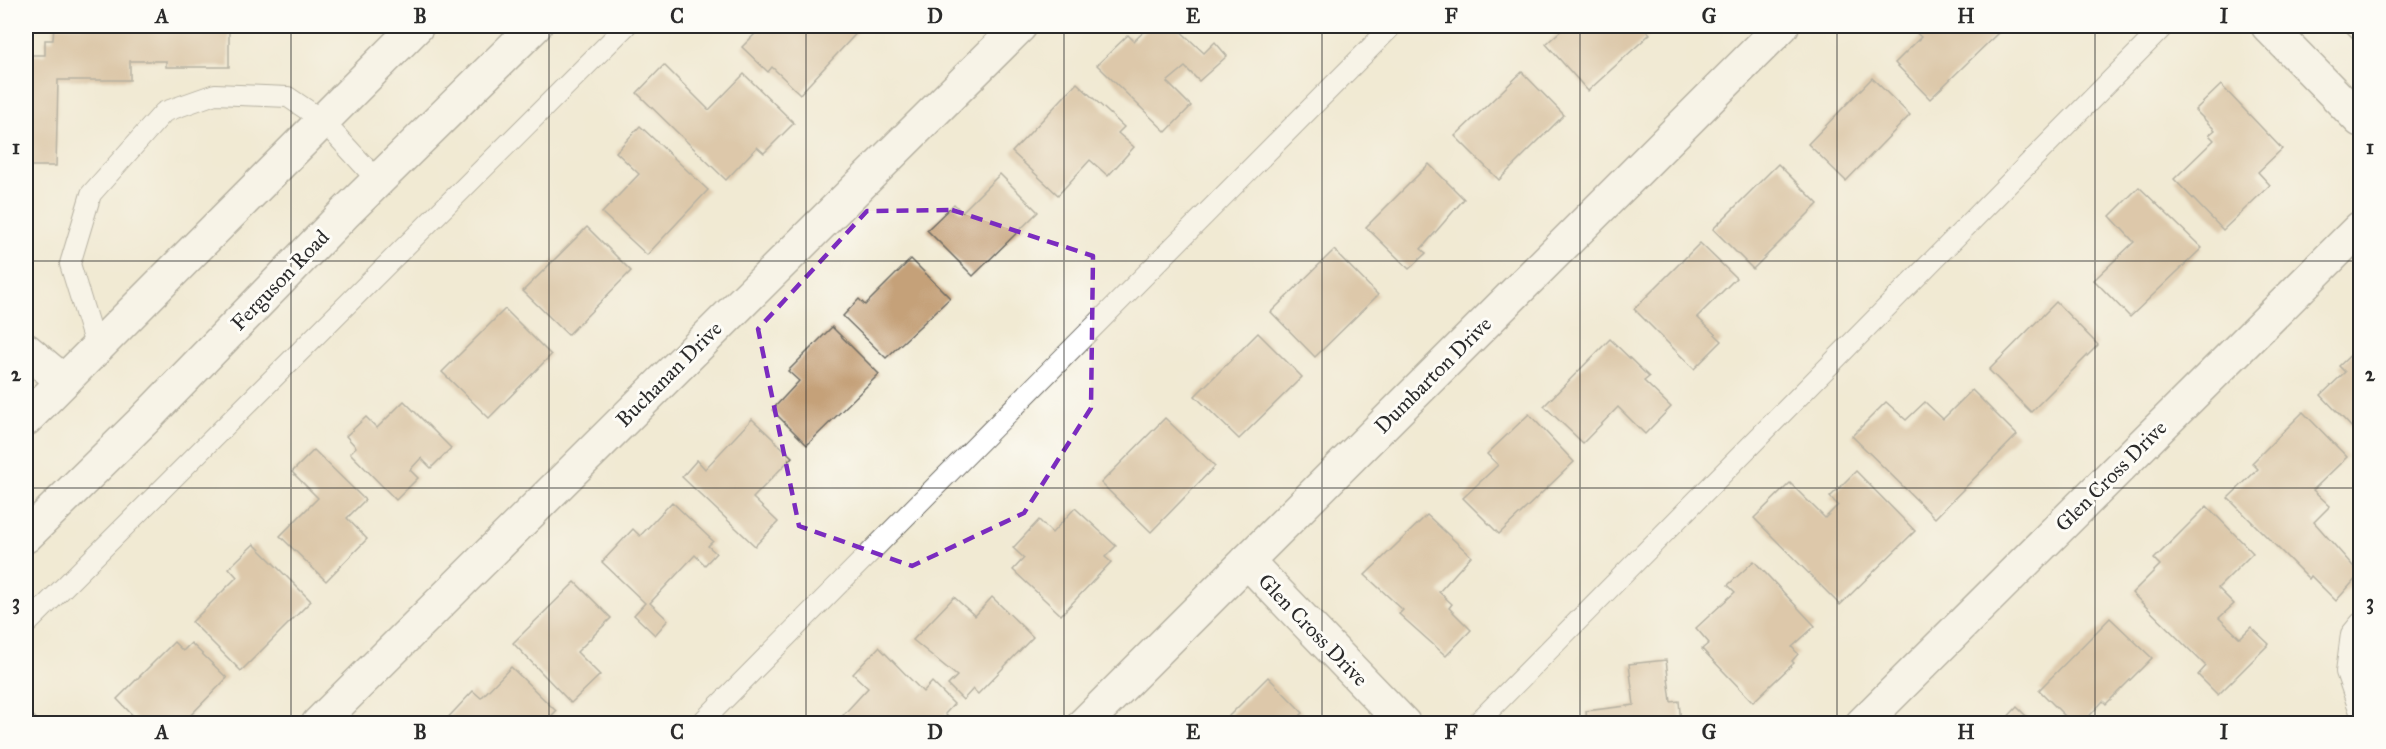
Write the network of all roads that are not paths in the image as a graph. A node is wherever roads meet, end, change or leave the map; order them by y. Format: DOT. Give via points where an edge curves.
graph roads {
  1 [pos="417,26"];
  2 [pos="535,26"];
  3 [pos="626,26"];
  4 [pos="1020,26"];
  5 [pos="1392,26"];
  6 [pos="1782,26"];
  7 [pos="2164,26"];
  8 [pos="2268,26"];
  9 [pos="322,120"];
  10 [pos="2361,120"];
  11 [pos="378,181"];
  12 [pos="2361,228"];
  13 [pos="96,348"];
  14 [pos="26,350"];
  15 [pos="63,381"];
  16 [pos="26,419"];
  17 [pos="26,536"];
  18 [pos="1247,561"];
  19 [pos="2361,623"];
  20 [pos="26,625"];
  21 [pos="2361,712"];
  22 [pos="318,723"];
  23 [pos="700,723"];
  24 [pos="1084,723"];
  25 [pos="1404,723"];
  26 [pos="1476,723"];
  27 [pos="1862,723"];
  1 -- 9 [label="street"];
  2 -- 11 [label="street, Ferguson Road"];
  3 -- 20 [label="lane"];
  4 -- 22 [label="street, Buchanan Drive"];
  5 -- 23 [label="lane"];
  6 -- 18 [label="street, Dumbarton Drive"];
  7 -- 26 [label="lane"];
  8 -- 10 [label="street"];
  9 -- 11 [label="lane"];
  9 -- 13 [label="street"];
  9 -- 13 [label="lane" via="288,97 215,94 164,112 91,194 70,264"];
  11 -- 17 [label="street, Ferguson Road"];
  12 -- 27 [label="street, Glen Cross Drive"];
  13 -- 15 [label="street"];
  14 -- 15 [label="street"];
  15 -- 16 [label="street"];
  18 -- 24 [label="street, Dumbarton Drive"];
  18 -- 25 [label="street, Glen Cross Drive"];
  19 -- 21 [label="lane" via="2351,634 2346,672"];
}
